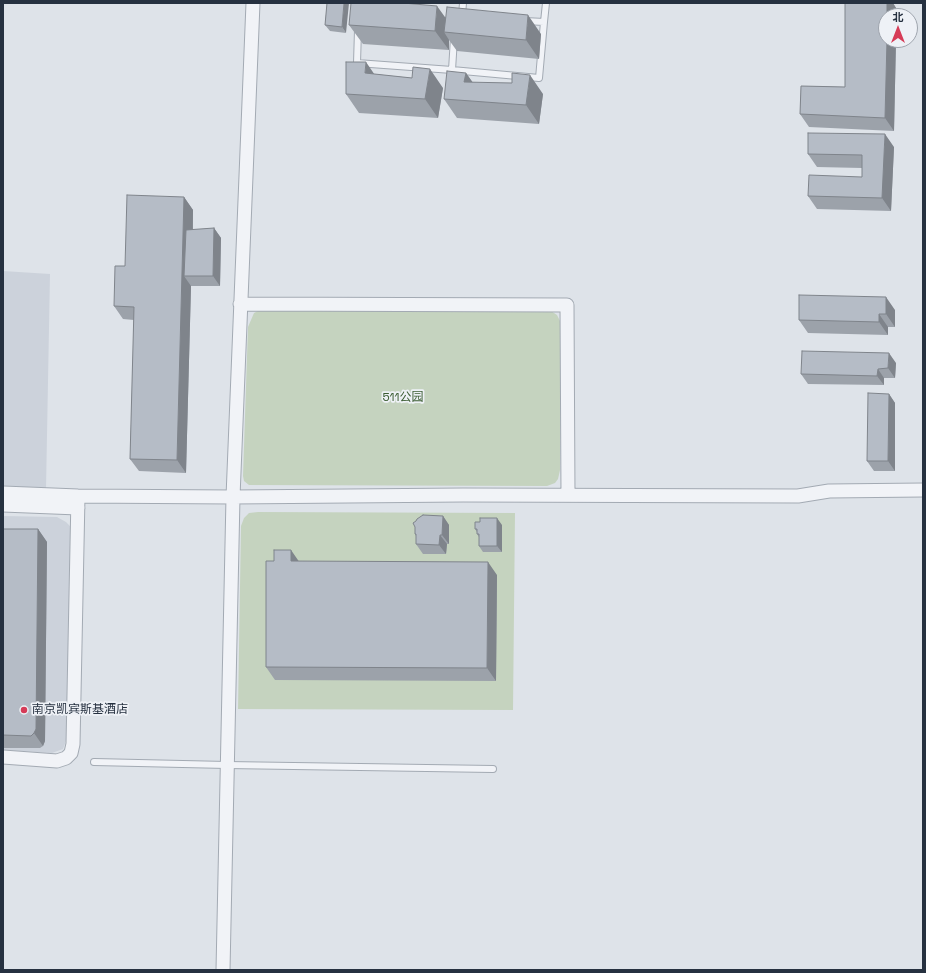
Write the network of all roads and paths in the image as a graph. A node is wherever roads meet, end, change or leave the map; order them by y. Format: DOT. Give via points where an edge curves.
graph roads {
  1 [pos="253,3"];
  2 [pos="463,3"];
  3 [pos="546,3"];
  4 [pos="469,16"];
  5 [pos="522,21"];
  6 [pos="544,22"];
  7 [pos="359,25"];
  8 [pos="455,31"];
  9 [pos="452,70"];
  10 [pos="240,304"];
  11 [pos="923,490"];
  12 [pos="3,493"];
  13 [pos="568,496"];
  14 [pos="233,497"];
  15 [pos="78,502"];
  16 [pos="3,506"];
  17 [pos="3,757"];
  18 [pos="94,762"];
  19 [pos="227,765"];
  20 [pos="493,769"];
  21 [pos="222,970"];
  1 -- 10 [label="street"];
  2 -- 4 [label="lane" via="459,16"];
  3 -- 6 [label="lane"];
  5 -- 6 [label="lane"];
  6 -- 9 [label="lane" via="539,78"];
  7 -- 9 [label="lane" via="357,63"];
  8 -- 9 [label="lane"];
  10 -- 13 [label="street" via="568,305"];
  10 -- 14 [label="street"];
  11 -- 13 [label="street" via="829,491 798,496"];
  12 -- 15 [label="street"];
  13 -- 14 [label="street"];
  14 -- 15 [label="street"];
  14 -- 19 [label="street"];
  15 -- 16 [label="street"];
  15 -- 17 [label="street" via="71,753 57,761"];
  18 -- 19 [label="lane"];
  19 -- 20 [label="lane"];
  19 -- 21 [label="street"];
}
